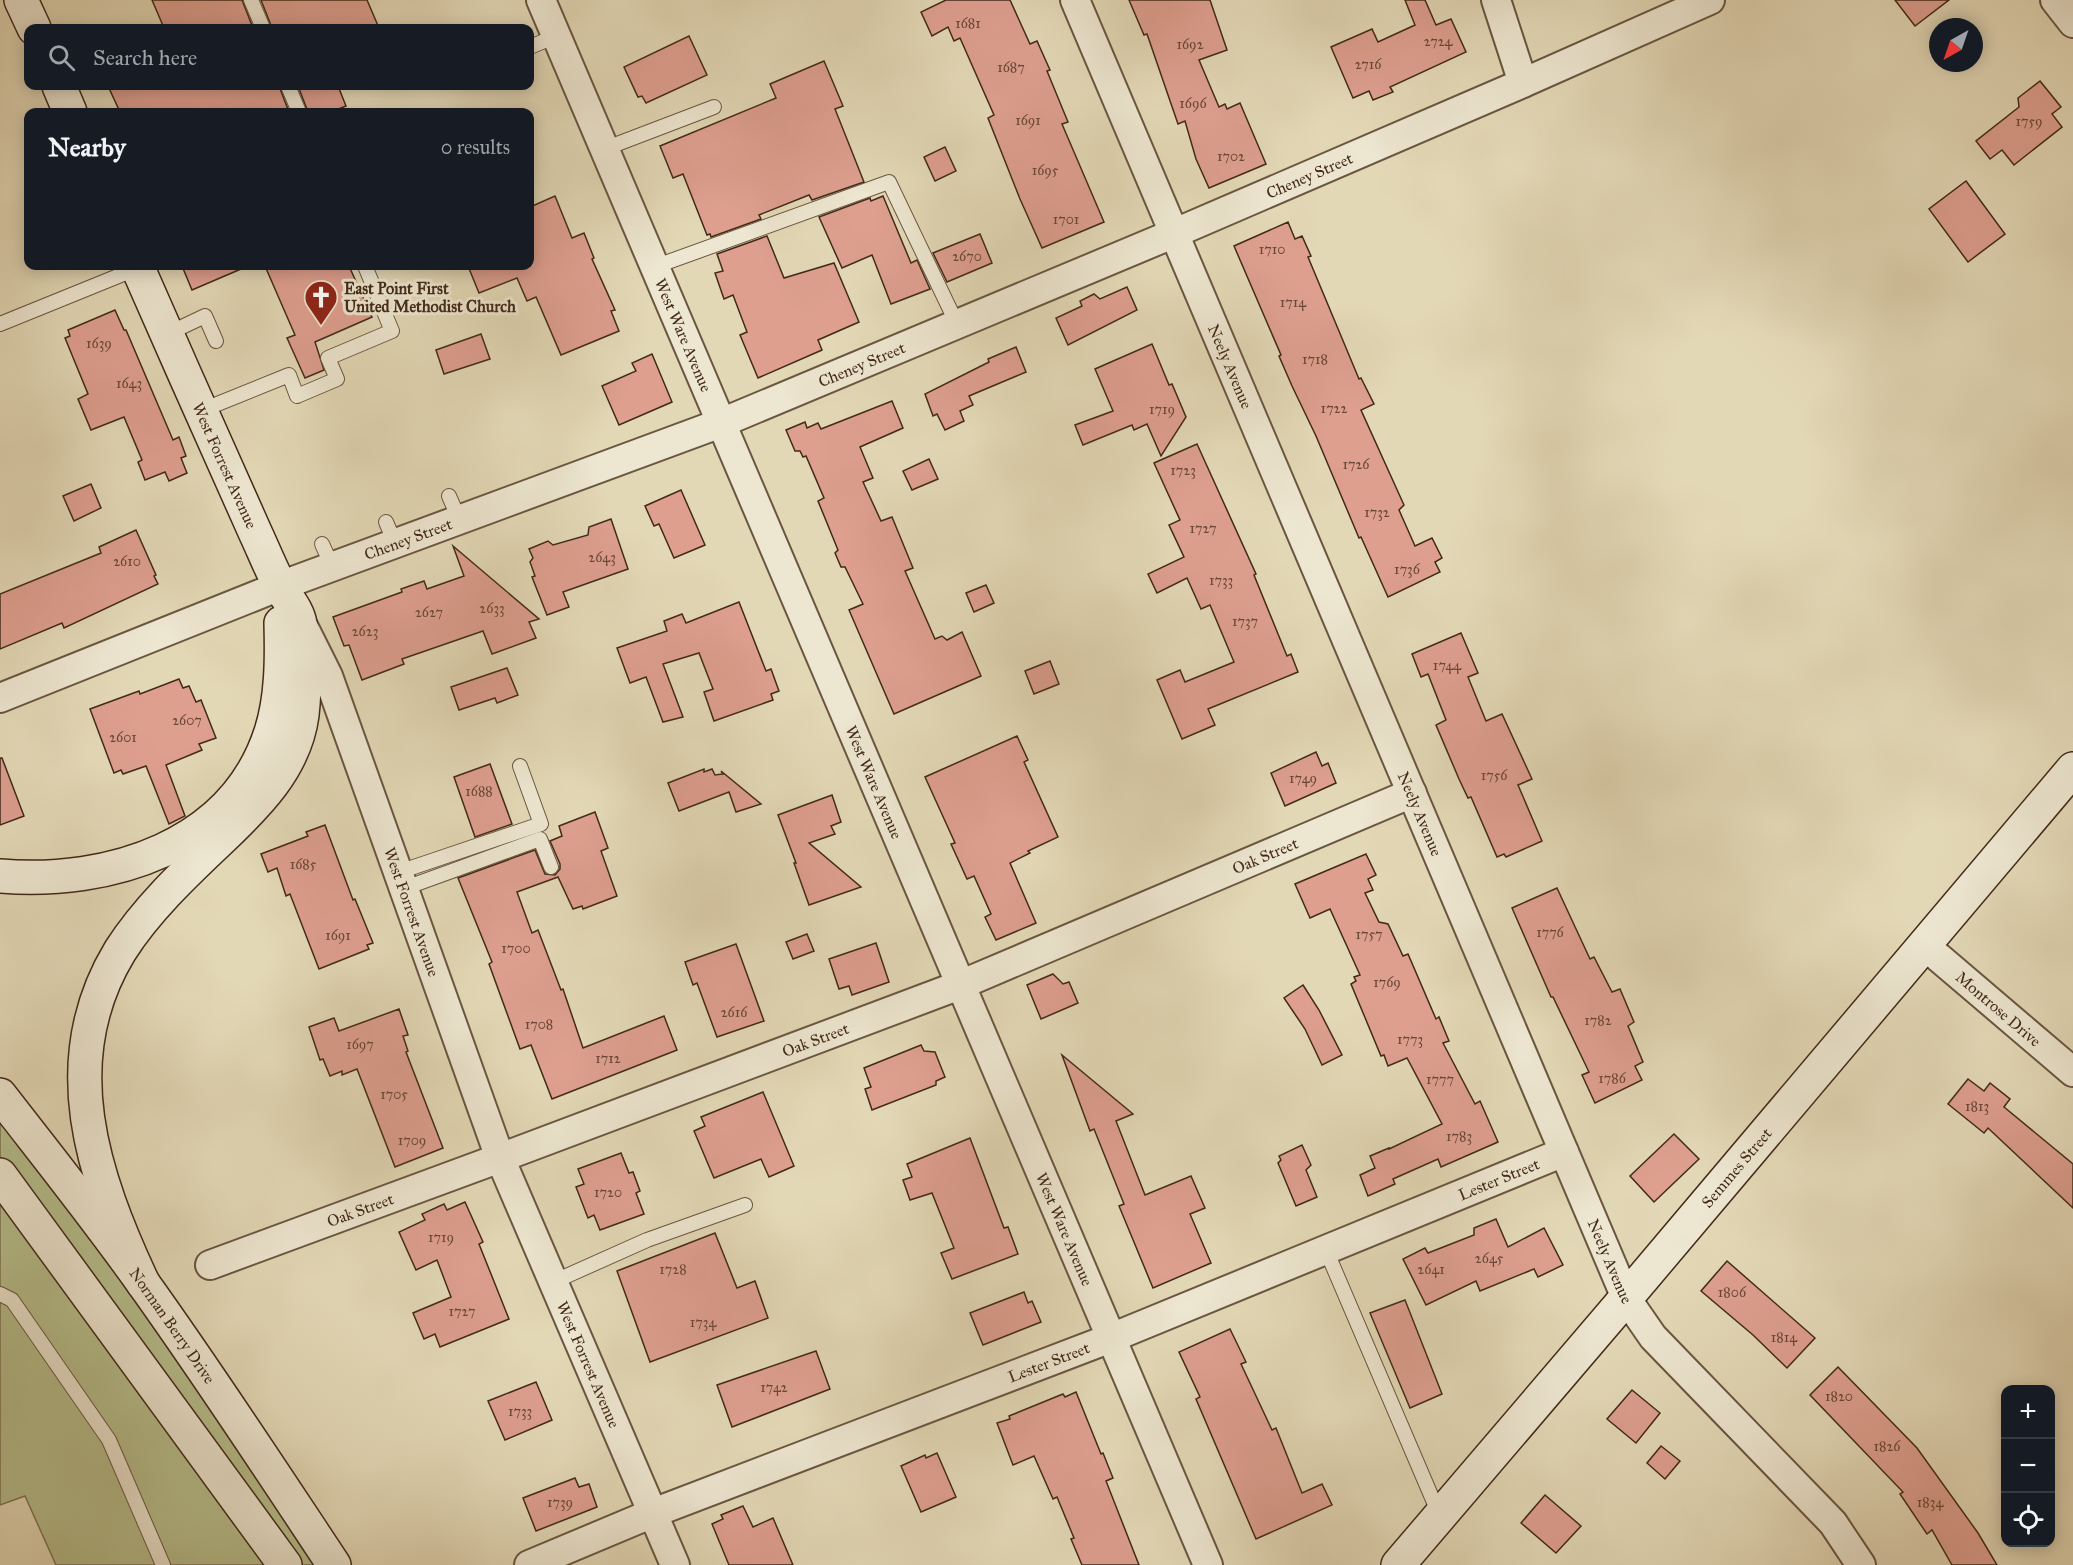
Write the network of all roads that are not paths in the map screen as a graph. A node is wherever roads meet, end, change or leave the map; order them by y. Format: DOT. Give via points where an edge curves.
graph roads {
  1 [pos="21,0"];
  2 [pos="251,0"];
  3 [pos="541,0"];
  4 [pos="1075,0"];
  5 [pos="1496,0"];
  6 [pos="1710,0"];
  7 [pos="2055,0"];
  8 [pos="2073,23"];
  9 [pos="32,24"];
  10 [pos="261,24"];
  11 [pos="556,36"];
  12 [pos="534,45"];
  13 [pos="1523,83"];
  14 [pos="61,90"];
  15 [pos="290,90"];
  16 [pos="714,107"];
  17 [pos="68,108"];
  18 [pos="297,108"];
  19 [pos="604,149"];
  20 [pos="1174,234"];
  21 [pos="654,267"];
  22 [pos="131,270"];
  23 [pos="139,270"];
  24 [pos="367,270"];
  25 [pos="0,324"];
  26 [pos="957,324"];
  27 [pos="167,334"];
  28 [pos="216,341"];
  29 [pos="200,411"];
  30 [pos="721,423"];
  31 [pos="280,586"];
  32 [pos="300,621"];
  33 [pos="0,698"];
  34 [pos="520,766"];
  35 [pos="2073,769"];
  36 [pos="1412,792"];
  37 [pos="550,867"];
  38 [pos="0,876"];
  39 [pos="402,880"];
  40 [pos="1924,945"];
  41 [pos="960,985"];
  42 [pos="2073,1072"];
  43 [pos="0,1095"];
  44 [pos="1564,1152"];
  45 [pos="500,1158"];
  46 [pos="0,1175"];
  47 [pos="745,1205"];
  48 [pos="1326,1250"];
  49 [pos="210,1265"];
  50 [pos="553,1282"];
  51 [pos="143,1283"];
  52 [pos="0,1294"];
  53 [pos="1626,1298"];
  54 [pos="1111,1338"];
  55 [pos="653,1513"];
  56 [pos="1439,1516"];
  57 [pos="163,1565"];
  58 [pos="285,1565"];
  59 [pos="334,1565"];
  60 [pos="530,1565"];
  61 [pos="675,1565"];
  62 [pos="1208,1565"];
  63 [pos="1398,1565"];
  64 [pos="1861,1565"];
  1 -- 9 [label="main road"];
  2 -- 10 [label="lane"];
  3 -- 11 [label="street, West Ware Avenue"];
  4 -- 20 [label="street, Neely Avenue"];
  5 -- 13 [label="street"];
  6 -- 13 [label="street, Cheney Street"];
  7 -- 8 [label="street"];
  11 -- 12 [label="lane"];
  11 -- 19 [label="street, West Ware Avenue"];
  13 -- 20 [label="street, Cheney Street"];
  14 -- 17 [label="main road"];
  15 -- 18 [label="lane"];
  16 -- 19 [label="lane"];
  19 -- 21 [label="street, West Ware Avenue"];
  20 -- 26 [label="street, Cheney Street"];
  20 -- 36 [label="street, Neely Avenue"];
  21 -- 26 [label="lane" via="889,182"];
  21 -- 30 [label="street, West Ware Avenue"];
  22 -- 25 [label="lane"];
  23 -- 27 [label="main road, West Forrest Avenue"];
  24 -- 29 [label="lane" via="392,331 328,358 337,379 297,396 289,375"];
  26 -- 30 [label="street, Cheney Street"];
  27 -- 28 [label="lane" via="205,316"];
  27 -- 29 [label="main road, West Forrest Avenue"];
  29 -- 31 [label="main road, West Forrest Avenue"];
  30 -- 31 [label="street, Cheney Street" via="454,508 327,555"];
  30 -- 41 [label="street, West Ware Avenue"];
  31 -- 32 [label="main road, West Forrest Avenue"];
  31 -- 33 [label="street, Cheney Street"];
  31 -- 38 [label="main road" via="282,647 276,712 255,768 232,800 170,848 122,867 53,878"];
  32 -- 39 [label="street, West Forrest Avenue" via="328,676"];
  32 -- 51 [label="main road" via="302,714 287,759 249,813 141,922 103,984 92,1018 86,1050 85,1096 90,1136 101,1182"];
  34 -- 39 [label="lane" via="541,824"];
  35 -- 40 [label="main road, Semmes Street"];
  36 -- 41 [label="street, Oak Street"];
  36 -- 44 [label="street, Neely Avenue"];
  37 -- 39 [label="lane" via="540,839"];
  39 -- 45 [label="street, West Forrest Avenue"];
  40 -- 42 [label="street, Montrose Drive"];
  40 -- 53 [label="main road, Semmes Street"];
  41 -- 45 [label="street, Oak Street"];
  41 -- 54 [label="street, West Ware Avenue"];
  43 -- 51 [label="main road, Norman Berry Drive"];
  44 -- 48 [label="street, Lester Street"];
  44 -- 53 [label="street, Neely Avenue"];
  45 -- 49 [label="street, Oak Street"];
  45 -- 50 [label="street, West Forrest Avenue"];
  46 -- 58 [label="main road"];
  47 -- 50 [label="lane" via="647,1240"];
  48 -- 54 [label="street, Lester Street"];
  48 -- 56 [label="lane"];
  50 -- 55 [label="street, West Forrest Avenue"];
  51 -- 59 [label="main road, Norman Berry Drive"];
  52 -- 57 [label="lane" via="12,1300 109,1440"];
  53 -- 56 [label="main road, Semmes Street"];
  53 -- 64 [label="street, Neely Avenue" via="1653,1337 1833,1523"];
  54 -- 55 [label="street, Lester Street"];
  54 -- 62 [label="street, West Ware Avenue"];
  55 -- 60 [label="street, Lester Street"];
  55 -- 61 [label="street, West Forrest Avenue"];
  56 -- 63 [label="main road, Semmes Street"];
}
